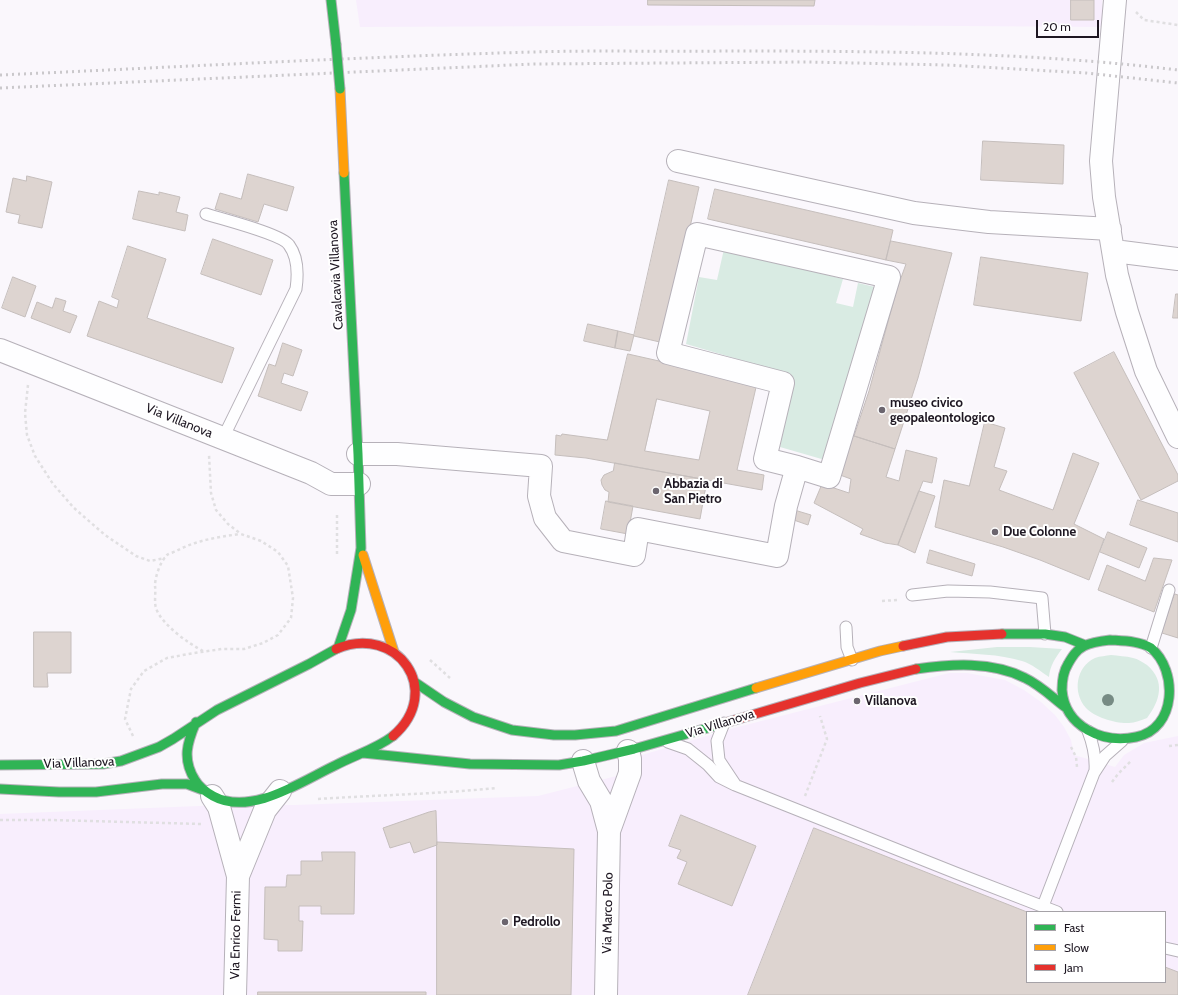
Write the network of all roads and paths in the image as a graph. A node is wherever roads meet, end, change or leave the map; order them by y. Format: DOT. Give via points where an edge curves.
graph roads {
  1 [pos="331,0"];
  2 [pos="1124,5"];
  3 [pos="1178,25"];
  4 [pos="678,161"];
  5 [pos="206,214"];
  6 [pos="1110,229"];
  7 [pos="1114,251"];
  8 [pos="1178,259"];
  9 [pos="0,350"];
  10 [pos="37,365"];
  11 [pos="220,437"];
  12 [pos="1178,437"];
  13 [pos="358,454"];
  14 [pos="797,468"];
  15 [pos="359,484"];
  16 [pos="240,534"];
  17 [pos="336,534"];
  18 [pos="361,548"];
  19 [pos="337,554"];
  20 [pos="165,558"];
  21 [pos="1169,590"];
  22 [pos="912,596"];
  23 [pos="846,627"];
  24 [pos="1045,634"];
  25 [pos="1085,645"];
  26 [pos="338,648"];
  27 [pos="1151,648"];
  28 [pos="203,652"];
  29 [pos="394,652"];
  30 [pos="429,658"];
  31 [pos="852,660"];
  32 [pos="452,680"];
  33 [pos="416,683"];
  34 [pos="1065,707"];
  35 [pos="820,716"];
  36 [pos="813,718"];
  37 [pos="196,722"];
  38 [pos="724,722"];
  39 [pos="1167,729"];
  40 [pos="1087,730"];
  41 [pos="1152,732"];
  42 [pos="140,734"];
  43 [pos="827,739"];
  44 [pos="1123,740"];
  45 [pos="664,741"];
  46 [pos="1070,744"];
  47 [pos="628,751"];
  48 [pos="360,753"];
  49 [pos="583,761"];
  50 [pos="0,765"];
  51 [pos="1078,771"];
  52 [pos="1094,773"];
  53 [pos="735,785"];
  54 [pos="504,787"];
  55 [pos="0,789"];
  56 [pos="280,791"];
  57 [pos="207,793"];
  58 [pos="314,799"];
  59 [pos="811,800"];
  60 [pos="0,820"];
  61 [pos="208,828"];
  62 [pos="609,831"];
  63 [pos="238,876"];
  64 [pos="1043,906"];
  65 [pos="1055,911"];
  66 [pos="1166,948"];
  67 [pos="1178,951"];
  68 [pos="235,995"];
  69 [pos="606,995"];
  1 -- 13 [label="main road, Cavalcavia Villanova, bridge" via="340,89"];
  2 -- 3 [label="path" via="1144,20"];
  2 -- 6 [label="street" via="1101,160"];
  4 -- 6 [label="street" via="914,213 989,222"];
  5 -- 11 [label="lane" via="277,237 289,244 296,260 298,277 296,289"];
  6 -- 7 [label="street"];
  7 -- 8 [label="street"];
  7 -- 12 [label="street" via="1127,312 1144,363"];
  9 -- 10 [label="street, Via Villanova"];
  10 -- 11 [label="street, Via Villanova"];
  10 -- 20 [label="path" via="27,389 27,435 35,456 53,484 74,508 105,535 150,561"];
  11 -- 15 [label="street, Via Villanova" via="311,473 331,484"];
  11 -- 16 [label="path" via="209,454 212,493 216,510"];
  13 -- 14 [label="street" via="397,454 541,466 539,496 545,518 563,541 634,555 638,529 777,556 786,506"];
  13 -- 15 [label="main road, Cavalcavia Villanova"];
  14 -- 14 [label="street" via="829,477 889,277 697,234 668,353 783,383 765,459"];
  15 -- 18 [label="main road, Cavalcavia Villanova"];
  16 -- 20 [label="path" via="210,538 186,546"];
  16 -- 28 [label="path" via="261,541 278,552 288,566 294,598 291,618 278,635 263,643 244,649"];
  17 -- 19 [label="path"];
  18 -- 26 [label="main road, Cavalcavia Villanova" via="350,610"];
  18 -- 29 [label="main road, Cavalcavia Villanova"];
  20 -- 28 [label="path" via="157,571 156,608 165,622"];
  21 -- 27 [label="lane"];
  22 -- 24 [label="lane" via="955,591 1042,598"];
  23 -- 31 [label="lane"];
  24 -- 25 [label="main road, Via Villanova" via="1065,637"];
  24 -- 31 [label="main road, Via Villanova" via="1012,633 947,637"];
  25 -- 27 [label="main road" via="1110,640 1141,644"];
  25 -- 34 [label="main road" via="1075,653 1066,666 1062,680"];
  26 -- 29 [label="main road, Via Villanova" via="363,644"];
  26 -- 37 [label="main road, Via Villanova"];
  27 -- 41 [label="main road" via="1167,661 1173,680 1170,706 1164,722"];
  28 -- 42 [label="path" via="167,658 144,671 130,689 125,719 134,738"];
  29 -- 33 [label="main road" via="408,666"];
  30 -- 32 [label="path"];
  31 -- 33 [label="main road, Via Villanova" via="616,731 579,736 560,736 506,728 455,708"];
  33 -- 48 [label="main road, Via Villanova" via="415,698 400,729 384,742"];
  34 -- 38 [label="main road, Via Villanova" via="1023,676 1012,672 977,666 938,665 860,682"];
  34 -- 40 [label="main road" via="1069,715"];
  35 -- 36 [label="path"];
  37 -- 50 [label="main road, Via Villanova" via="160,747 118,762"];
  37 -- 57 [label="main road" via="187,745 188,763 193,778"];
  38 -- 45 [label="main road, Via Villanova"];
  38 -- 53 [label="lane" via="717,741 719,760"];
  39 -- 41 [label="main road"];
  40 -- 44 [label="main road" via="1104,738"];
  40 -- 52 [label="lane" via="1094,750"];
  41 -- 44 [label="main road"];
  43 -- 59 [label="path" via="805,798"];
  44 -- 52 [label="lane" via="1105,756"];
  45 -- 47 [label="main road, Via Villanova"];
  45 -- 53 [label="lane" via="688,749 719,777"];
  46 -- 51 [label="path" via="1076,757"];
  47 -- 49 [label="main road, Via Villanova"];
  47 -- 62 [label="street, Via Marco Polo" via="630,773"];
  48 -- 49 [label="main road, Via Villanova" via="470,764 559,765"];
  48 -- 56 [label="main road, Via Villanova"];
  49 -- 62 [label="street, Via Marco Polo" via="589,781 601,802"];
  52 -- 64 [label="lane"];
  53 -- 64 [label="lane"];
  54 -- 58 [label="path" via="449,793"];
  55 -- 57 [label="main road, Via Villanova" via="96,792 162,784 187,784"];
  56 -- 57 [label="main road, Via Villanova" via="241,804 226,802"];
  56 -- 63 [label="street, Via Enrico Fermi" via="265,810"];
  57 -- 63 [label="street, Via Enrico Fermi" via="219,807"];
  60 -- 61 [label="path" via="201,824"];
  62 -- 69 [label="street, Via Marco Polo"];
  63 -- 68 [label="street, Via Enrico Fermi"];
  64 -- 65 [label="lane"];
  66 -- 67 [label="lane"];
}
